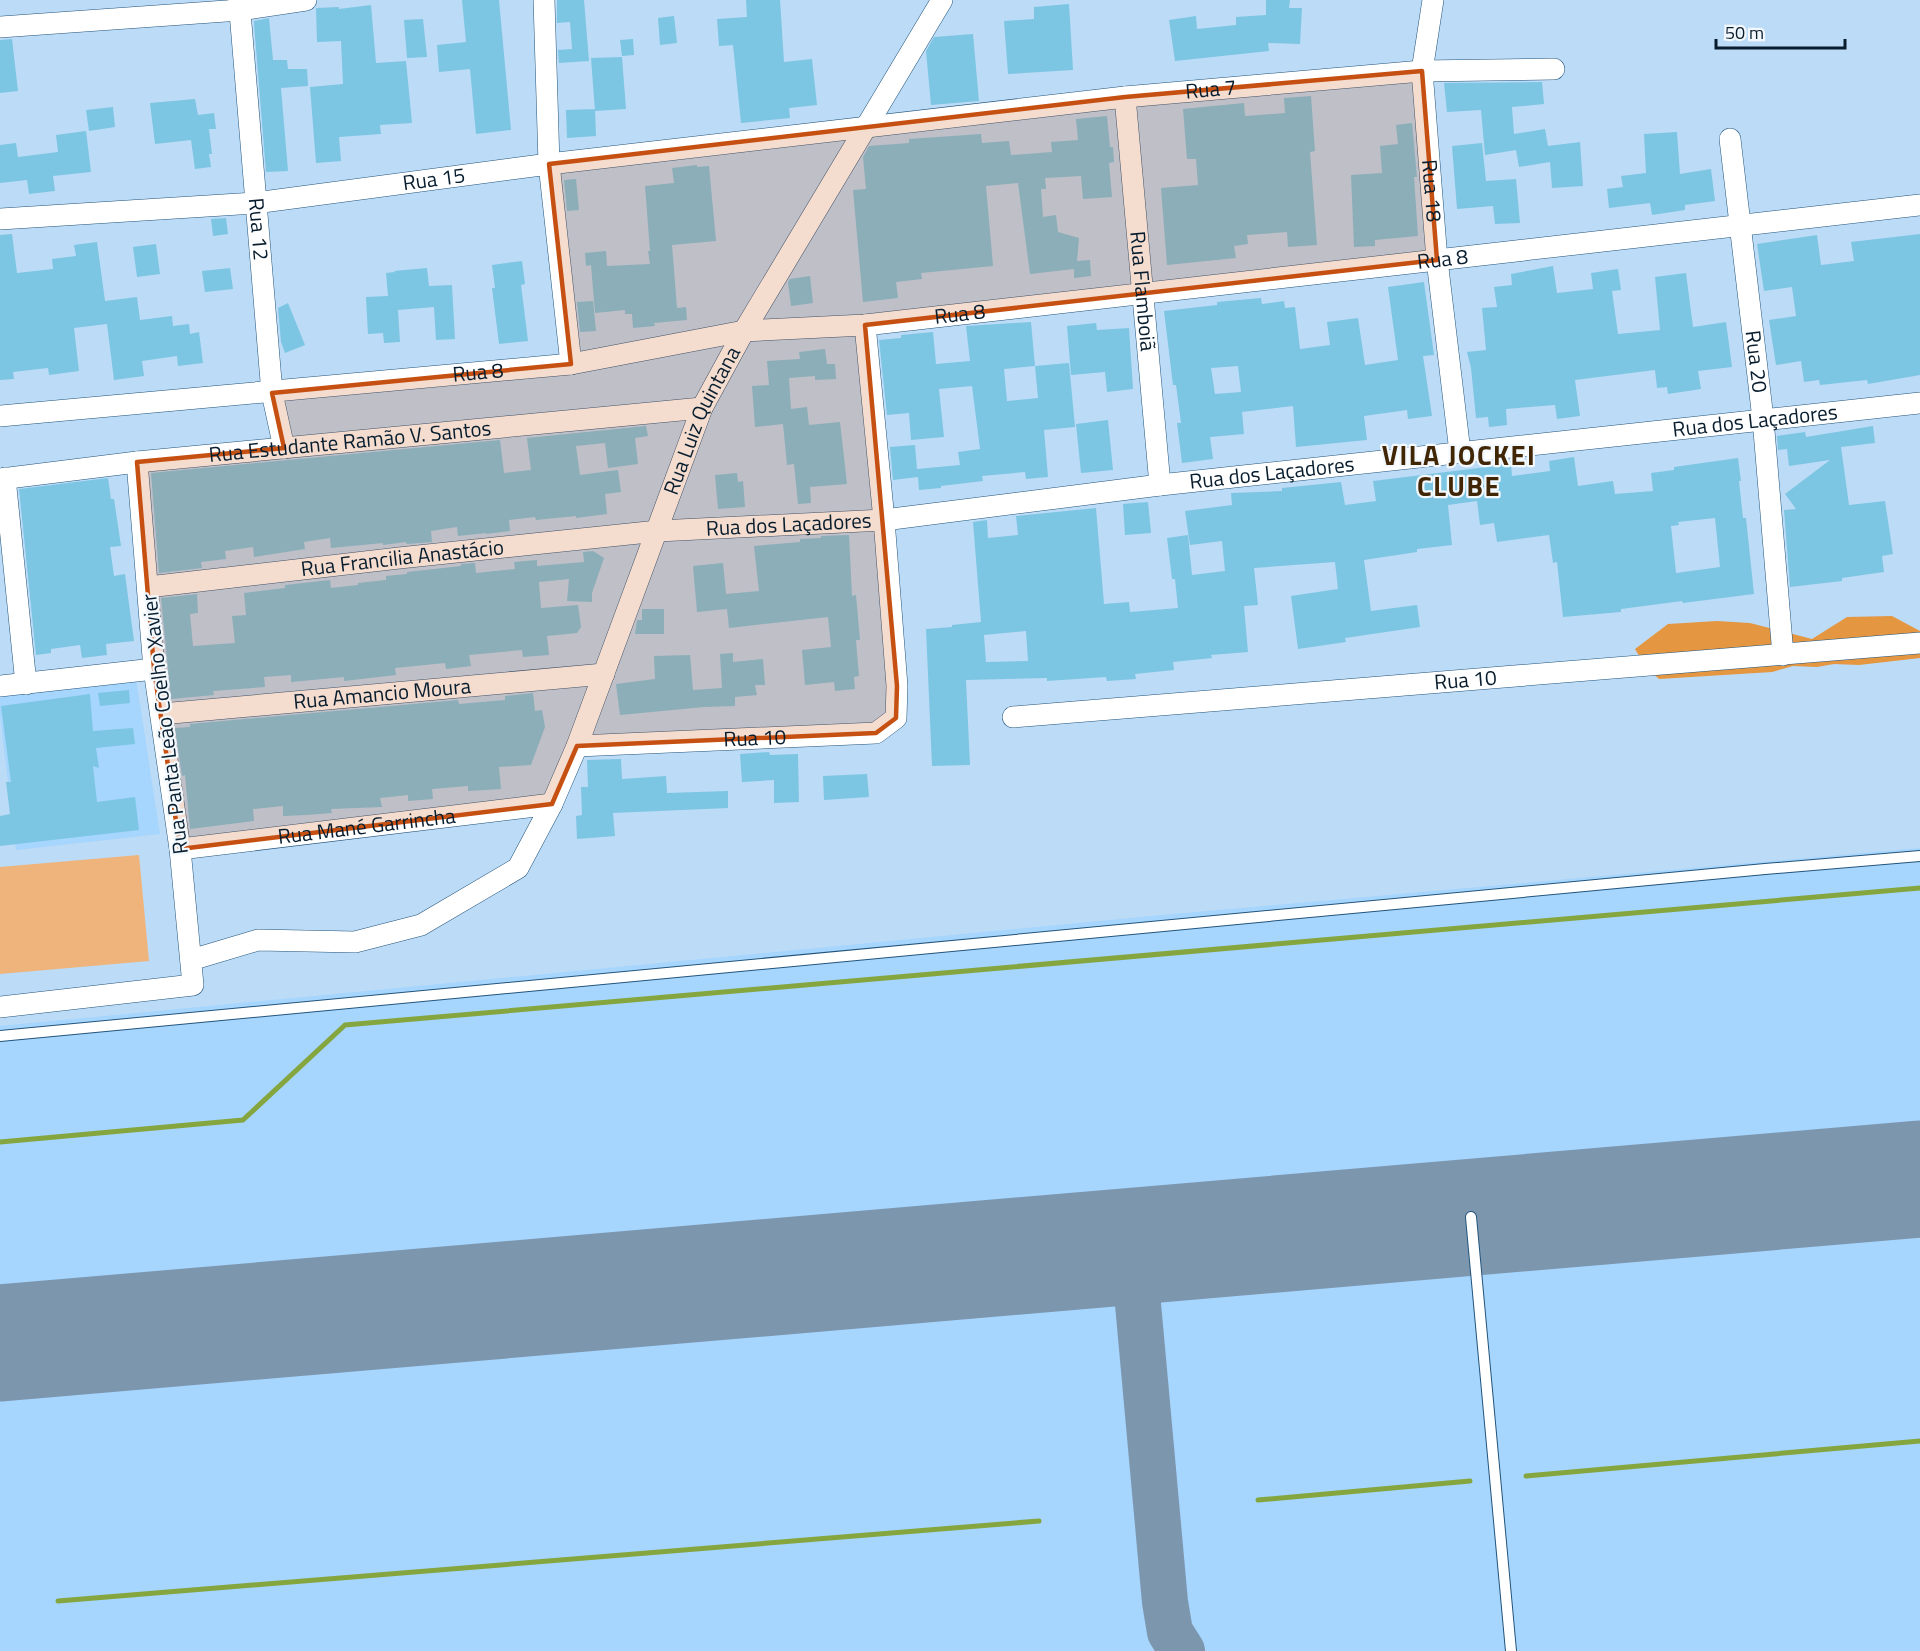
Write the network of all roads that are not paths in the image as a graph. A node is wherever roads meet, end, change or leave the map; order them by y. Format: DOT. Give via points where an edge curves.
graph roads {
  1 [pos="306,0"];
  2 [pos="544,0"];
  3 [pos="942,0"];
  4 [pos="1433,0"];
  5 [pos="240,5"];
  6 [pos="0,27"];
  7 [pos="1554,69"];
  8 [pos="1422,71"];
  9 [pos="1125,97"];
  10 [pos="868,125"];
  11 [pos="1730,139"];
  12 [pos="549,164"];
  13 [pos="255,203"];
  14 [pos="1920,205"];
  15 [pos="0,219"];
  16 [pos="1741,225"];
  17 [pos="1437,260"];
  18 [pos="1141,293"];
  19 [pos="865,325"];
  20 [pos="744,331"];
  21 [pos="571,364"];
  22 [pos="272,393"];
  23 [pos="1920,403"];
  24 [pos="702,408"];
  25 [pos="0,416"];
  26 [pos="1763,419"];
  27 [pos="284,448"];
  28 [pos="1460,452"];
  29 [pos="137,462"];
  30 [pos="2,478"];
  31 [pos="1160,486"];
  32 [pos="884,520"];
  33 [pos="658,531"];
  34 [pos="148,587"];
  35 [pos="1920,643"];
  36 [pos="1783,655"];
  37 [pos="154,669"];
  38 [pos="604,674"];
  39 [pos="26,684"];
  40 [pos="0,686"];
  41 [pos="161,714"];
  42 [pos="1013,717"];
  43 [pos="577,746"];
  44 [pos="552,804"];
  45 [pos="180,849"];
  46 [pos="1920,856"];
  47 [pos="191,960"];
  48 [pos="0,1008"];
  49 [pos="0,1036"];
  50 [pos="1471,1217"];
  51 [pos="1511,1651"];
  1 -- 5 [label="street"];
  2 -- 12 [label="street"];
  3 -- 10 [label="street, Rua Luiz Quintana"];
  4 -- 8 [label="street, Rua 18"];
  5 -- 6 [label="street"];
  5 -- 13 [label="street, Rua 12"];
  7 -- 8 [label="street, Rua 7"];
  8 -- 9 [label="street, Rua 7"];
  8 -- 17 [label="street, Rua 18"];
  9 -- 10 [label="street, Rua 7"];
  9 -- 18 [label="street, Rua Flamboiã"];
  10 -- 12 [label="street, Rua 15"];
  10 -- 20 [label="street, Rua Luiz Quintana"];
  11 -- 16 [label="street, Rua 20"];
  12 -- 13 [label="street, Rua 15"];
  12 -- 21 [label="street"];
  13 -- 15 [label="street, Rua 15"];
  13 -- 22 [label="street, Rua 12"];
  14 -- 16 [label="street, Rua 8"];
  16 -- 17 [label="street, Rua 8"];
  16 -- 26 [label="street, Rua 20"];
  17 -- 18 [label="street, Rua 8"];
  17 -- 28 [label="street, Rua 18"];
  18 -- 19 [label="street, Rua 8"];
  18 -- 31 [label="street, Rua Flamboiã"];
  19 -- 20 [label="street, Rua 8"];
  19 -- 32 [label="street"];
  20 -- 21 [label="street, Rua 8"];
  20 -- 24 [label="street, Rua Luiz Quintana"];
  21 -- 22 [label="street, Rua 8"];
  22 -- 25 [label="street, Rua 8"];
  22 -- 27 [label="street, Rua 12"];
  23 -- 26 [label="street, Rua dos Laçadores"];
  24 -- 27 [label="street, Rua Estudante Ramão V. Santos"];
  24 -- 33 [label="street, Rua Luiz Quintana"];
  26 -- 28 [label="street, Rua dos Laçadores"];
  26 -- 36 [label="street, Rua 20"];
  27 -- 29 [label="street, Rua Estudante Ramão V. Santos"];
  28 -- 31 [label="street, Rua dos Laçadores"];
  29 -- 30 [label="street, Rua Estudante Ramão V. Santos"];
  29 -- 34 [label="street, Rua Panta Leão Coelho Xavier"];
  30 -- 39 [label="street"];
  31 -- 32 [label="street, Rua dos Laçadores"];
  32 -- 33 [label="street, Rua dos Laçadores"];
  32 -- 43 [label="street, Rua 10" via="896,718 876,733"];
  33 -- 34 [label="street, Rua Francilia Anastácio"];
  33 -- 38 [label="street, Rua Luiz Quintana"];
  34 -- 37 [label="street, Rua Panta Leão Coelho Xavier"];
  35 -- 36 [label="street, Rua 10"];
  36 -- 42 [label="street, Rua 10"];
  37 -- 39 [label="street"];
  37 -- 41 [label="street, Rua Panta Leão Coelho Xavier"];
  38 -- 41 [label="street, Rua Amancio Moura"];
  38 -- 43 [label="street, Rua Luiz Quintana"];
  39 -- 40 [label="street"];
  41 -- 45 [label="street, Rua Panta Leão Coelho Xavier"];
  43 -- 44 [label="street, Rua Luiz Quintana"];
  44 -- 45 [label="street, Rua Mané Garrincha"];
  44 -- 47 [label="street, Rua Luiz Quintana" via="518,868 421,925 355,942 258,940"];
  45 -- 47 [label="street, Rua Panta Leão Coelho Xavier"];
  46 -- 49 [label="lane"];
  47 -- 48 [label="street, Rua Panta Leão Coelho Xavier" via="193,985"];
  50 -- 51 [label="lane"];
}
